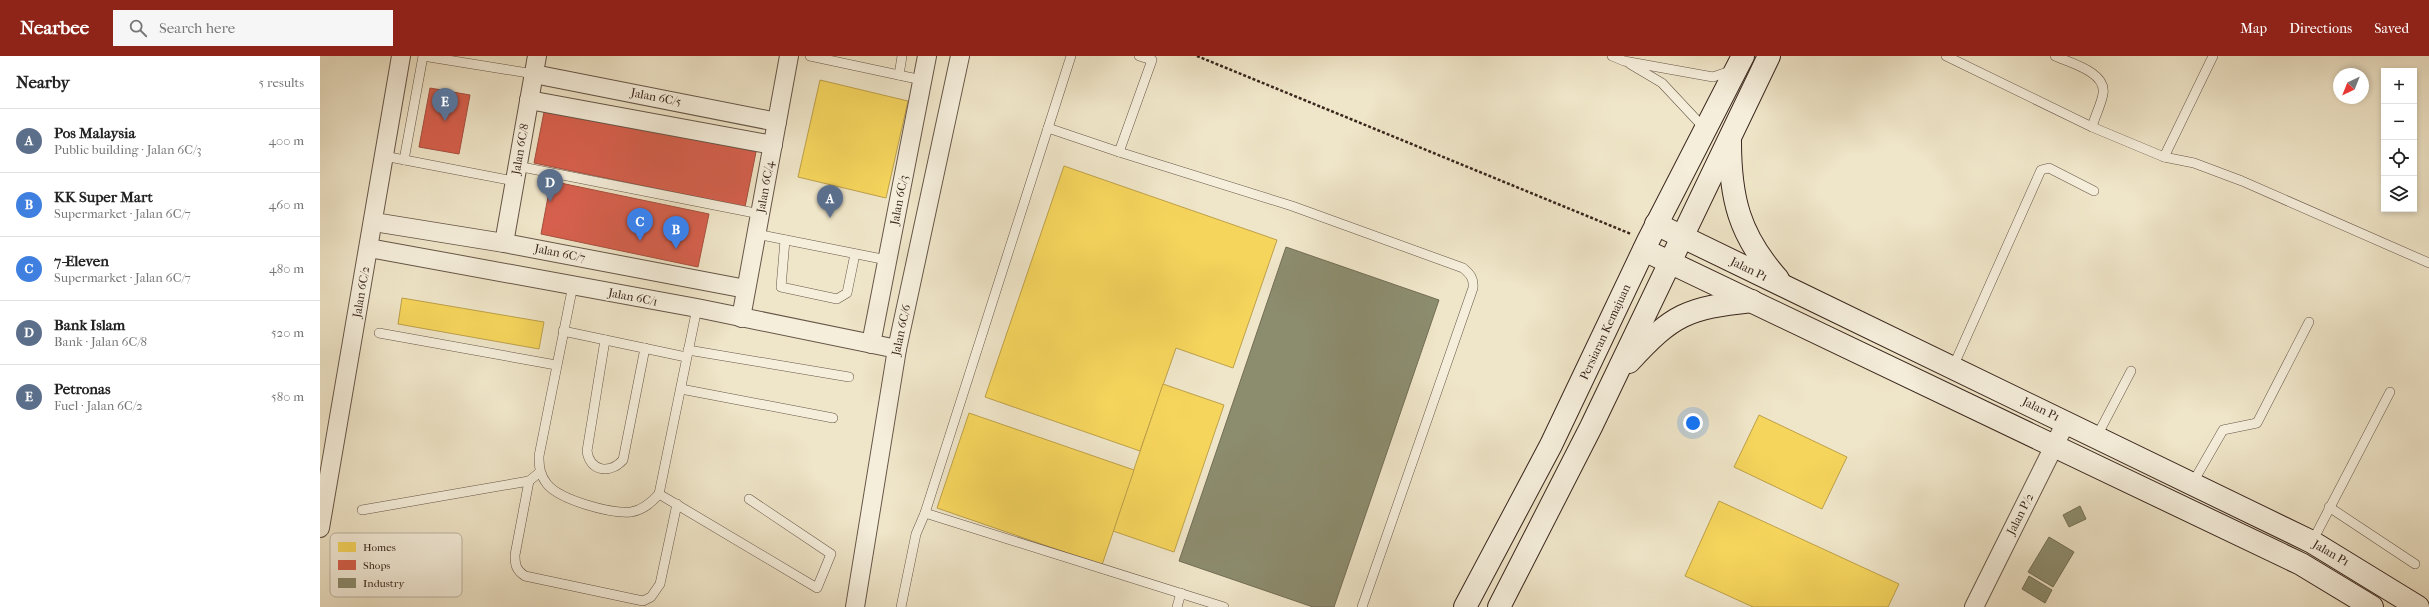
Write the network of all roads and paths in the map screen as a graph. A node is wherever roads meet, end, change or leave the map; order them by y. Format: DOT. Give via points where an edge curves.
graph roads {
  1 [pos="401,56"];
  2 [pos="537,56"];
  3 [pos="789,56"];
  4 [pos="810,56"];
  5 [pos="902,56"];
  6 [pos="927,56"];
  7 [pos="960,56"];
  8 [pos="1071,56"];
  9 [pos="1139,56"];
  10 [pos="1197,56"];
  11 [pos="1612,56"];
  12 [pos="1769,56"];
  13 [pos="1946,56"];
  14 [pos="2055,56"];
  15 [pos="2213,56"];
  16 [pos="824,57"];
  17 [pos="1624,60"];
  18 [pos="1739,63"];
  19 [pos="534,74"];
  20 [pos="899,75"];
  21 [pos="922,80"];
  22 [pos="529,100"];
  23 [pos="777,122"];
  24 [pos="2092,127"];
  25 [pos="1048,128"];
  26 [pos="1706,130"];
  27 [pos="1730,135"];
  28 [pos="773,145"];
  29 [pos="1119,152"];
  30 [pos="384,156"];
  31 [pos="2164,157"];
  32 [pos="404,160"];
  33 [pos="516,174"];
  34 [pos="2094,191"];
  35 [pos="760,214"];
  36 [pos="374,222"];
  37 [pos="756,234"];
  38 [pos="1682,237"];
  39 [pos="1649,238"];
  40 [pos="785,240"];
  41 [pos="504,243"];
  42 [pos="369,248"];
  43 [pos="855,254"];
  44 [pos="887,260"];
  45 [pos="1670,262"];
  46 [pos="2429,263"];
  47 [pos="573,285"];
  48 [pos="1784,286"];
  49 [pos="746,289"];
  50 [pos="1752,301"];
  51 [pos="696,308"];
  52 [pos="741,318"];
  53 [pos="2309,322"];
  54 [pos="563,331"];
  55 [pos="379,333"];
  56 [pos="605,340"];
  57 [pos="871,344"];
  58 [pos="645,348"];
  59 [pos="897,349"];
  60 [pos="687,354"];
  61 [pos="556,365"];
  62 [pos="1953,367"];
  63 [pos="2131,371"];
  64 [pos="849,377"];
  65 [pos="1614,377"];
  66 [pos="680,389"];
  67 [pos="2390,392"];
  68 [pos="833,418"];
  69 [pos="2066,422"];
  70 [pos="2097,436"];
  71 [pos="2055,446"];
  72 [pos="540,472"];
  73 [pos="528,481"];
  74 [pos="2192,484"];
  75 [pos="659,494"];
  76 [pos="749,499"];
  77 [pos="677,504"];
  78 [pos="2329,507"];
  79 [pos="362,510"];
  80 [pos="925,514"];
  81 [pos="320,528"];
  82 [pos="2312,542"];
  83 [pos="2415,564"];
  84 [pos="1181,593"];
  85 [pos="855,607"];
  86 [pos="901,607"];
  87 [pos="1177,607"];
  88 [pos="1224,607"];
  89 [pos="1362,607"];
  90 [pos="1465,607"];
  91 [pos="1499,607"];
  92 [pos="1974,607"];
  93 [pos="2372,607"];
  94 [pos="2418,607"];
  1 -- 30 [label="street, Jalan 6C/2"];
  2 -- 19 [label="street, Jalan 6C/8"];
  3 -- 23 [label="street, Jalan 6C/4"];
  4 -- 16 [label="lane"];
  5 -- 20 [label="lane"];
  6 -- 21 [label="street, Jalan 6C/3"];
  7 -- 59 [label="street, Jalan 6C/6"];
  8 -- 25 [label="lane"];
  9 -- 29 [label="lane" via="1152,60"];
  10 -- 39 [label="path"];
  11 -- 17 [label="lane"];
  12 -- 27 [label="main road"];
  13 -- 24 [label="lane"];
  14 -- 24 [label="lane" via="2091,72 2103,87"];
  15 -- 31 [label="lane"];
  16 -- 20 [label="lane"];
  17 -- 18 [label="lane" via="1712,77"];
  17 -- 26 [label="lane" via="1662,83"];
  18 -- 26 [label="main road, Persiaran Kemajuan"];
  19 -- 22 [label="street, Jalan 6C/8"];
  19 -- 23 [label="street, Jalan 6C/5"];
  19 -- 32 [label="lane" via="423,56"];
  20 -- 21 [label="lane"];
  21 -- 44 [label="street, Jalan 6C/3"];
  22 -- 28 [label="street"];
  22 -- 33 [label="street, Jalan 6C/8"];
  23 -- 28 [label="street, Jalan 6C/4"];
  24 -- 31 [label="lane"];
  25 -- 29 [label="lane"];
  25 -- 80 [label="lane"];
  26 -- 39 [label="main road, Persiaran Kemajuan"];
  27 -- 38 [label="main road"];
  27 -- 48 [label="main road" via="1731,182 1736,208 1752,245"];
  28 -- 35 [label="street, Jalan 6C/4"];
  29 -- 89 [label="lane" via="1292,206 1448,262 1463,268 1473,280 1473,288"];
  30 -- 32 [label="lane"];
  30 -- 36 [label="street, Jalan 6C/2"];
  31 -- 46 [label="lane" via="2194,163 2242,180"];
  32 -- 33 [label="lane"];
  33 -- 35 [label="lane"];
  33 -- 41 [label="street, Jalan 6C/8"];
  34 -- 62 [label="lane" via="2049,168 2041,170"];
  35 -- 37 [label="street, Jalan 6C/4"];
  36 -- 41 [label="street, Jalan 6C/7"];
  36 -- 42 [label="street, Jalan 6C/2"];
  37 -- 40 [label="lane"];
  37 -- 49 [label="street, Jalan 6C/4"];
  38 -- 39 [label="main road, Jalan P1"];
  38 -- 45 [label="main road"];
  38 -- 48 [label="main road, Jalan P1"];
  39 -- 45 [label="main road, Jalan P1"];
  39 -- 90 [label="main road, Persiaran Kemajuan" via="1551,445"];
  40 -- 43 [label="lane"];
  40 -- 43 [label="lane" via="781,287 836,299 847,293"];
  41 -- 49 [label="street, Jalan 6C/7"];
  42 -- 47 [label="street, Jalan 6C/1"];
  42 -- 81 [label="street, Jalan 6C/2"];
  43 -- 44 [label="lane"];
  44 -- 57 [label="street, Jalan 6C/3"];
  45 -- 50 [label="main road, Jalan P1"];
  45 -- 65 [label="main road"];
  47 -- 51 [label="street, Jalan 6C/1"];
  47 -- 54 [label="lane"];
  48 -- 62 [label="main road, Jalan P1"];
  49 -- 52 [label="street, Jalan 6C/4"];
  50 -- 65 [label="main road" via="1716,306 1680,316 1658,332"];
  50 -- 71 [label="main road, Jalan P1"];
  51 -- 52 [label="street, Jalan 6C/1"];
  51 -- 60 [label="lane"];
  52 -- 57 [label="street, Jalan 6C/1"];
  53 -- 74 [label="lane" via="2257,423 2223,430"];
  54 -- 56 [label="lane"];
  54 -- 61 [label="lane"];
  55 -- 61 [label="lane"];
  56 -- 58 [label="lane"];
  56 -- 58 [label="lane" via="587,451 588,459 601,470 610,470 623,460"];
  57 -- 59 [label="street, Jalan 6C/1"];
  58 -- 60 [label="lane"];
  59 -- 85 [label="street, Jalan 6C/6"];
  60 -- 64 [label="lane"];
  60 -- 66 [label="lane"];
  61 -- 72 [label="lane" via="539,456"];
  62 -- 69 [label="main road, Jalan P1"];
  63 -- 70 [label="lane"];
  65 -- 91 [label="main road"];
  66 -- 68 [label="lane"];
  66 -- 75 [label="lane"];
  67 -- 78 [label="lane"];
  69 -- 70 [label="main road, Jalan P1"];
  69 -- 71 [label="street, Jalan P/2"];
  70 -- 74 [label="main road, Jalan P1"];
  71 -- 92 [label="street, Jalan P/2"];
  71 -- 93 [label="main road, Jalan P1" via="2301,564"];
  72 -- 73 [label="lane"];
  72 -- 75 [label="lane" via="547,484 569,500 621,511 641,509"];
  73 -- 77 [label="lane" via="515,555 518,571 525,576 643,600 651,597 660,584"];
  73 -- 79 [label="lane"];
  74 -- 82 [label="main road, Jalan P1"];
  75 -- 77 [label="lane"];
  76 -- 77 [label="lane" via="831,554 817,588"];
  78 -- 82 [label="lane"];
  78 -- 83 [label="lane"];
  80 -- 84 [label="lane"];
  80 -- 86 [label="lane" via="916,534"];
  82 -- 94 [label="main road, Jalan P1"];
  84 -- 87 [label="lane"];
  84 -- 88 [label="lane"];
}
